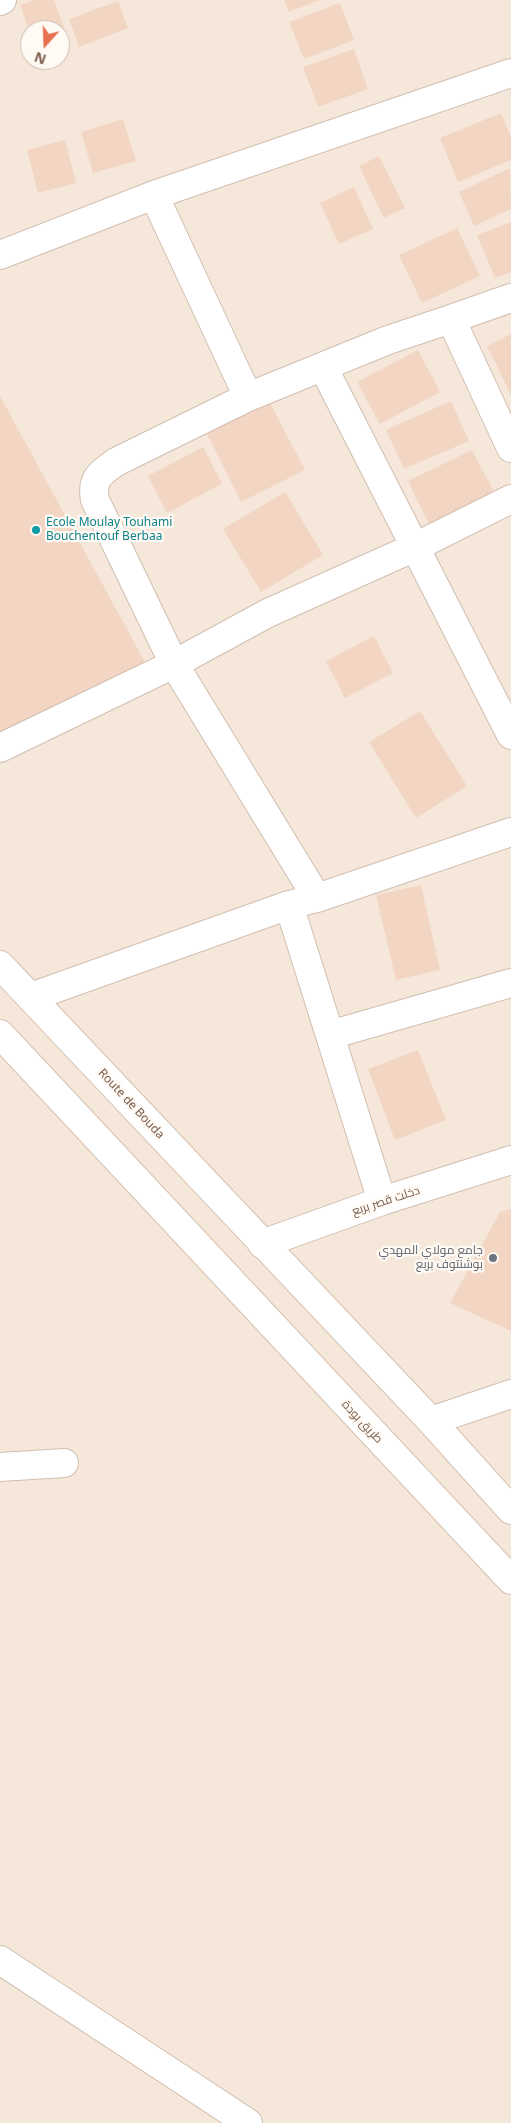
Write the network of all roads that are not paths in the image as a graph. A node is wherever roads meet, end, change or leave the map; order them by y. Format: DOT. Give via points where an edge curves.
graph roads {
  1 [pos="511,73"];
  2 [pos="154,195"];
  3 [pos="0,255"];
  4 [pos="511,298"];
  5 [pos="451,318"];
  6 [pos="323,367"];
  7 [pos="248,397"];
  8 [pos="511,448"];
  9 [pos="511,499"];
  10 [pos="413,548"];
  11 [pos="174,664"];
  12 [pos="511,734"];
  13 [pos="0,748"];
  14 [pos="511,832"];
  15 [pos="317,898"];
  16 [pos="290,905"];
  17 [pos="0,965"];
  18 [pos="511,984"];
  19 [pos="31,997"];
  20 [pos="0,1034"];
  21 [pos="330,1035"];
  22 [pos="511,1160"];
  23 [pos="382,1201"];
  24 [pos="262,1244"];
  25 [pos="511,1394"];
  26 [pos="431,1421"];
  27 [pos="64,1463"];
  28 [pos="0,1466"];
  29 [pos="511,1510"];
  30 [pos="511,1580"];
  31 [pos="0,1960"];
  32 [pos="248,2123"];
  1 -- 2 [label="street"];
  2 -- 3 [label="street"];
  2 -- 7 [label="street"];
  4 -- 5 [label="street"];
  5 -- 6 [label="street"];
  5 -- 8 [label="street"];
  6 -- 7 [label="street"];
  6 -- 10 [label="street"];
  7 -- 11 [label="street" via="116,462 98,475 93,491"];
  9 -- 10 [label="street"];
  10 -- 11 [label="street" via="268,613"];
  10 -- 12 [label="street"];
  11 -- 13 [label="street"];
  11 -- 15 [label="street"];
  14 -- 15 [label="street"];
  15 -- 16 [label="street"];
  16 -- 19 [label="street"];
  16 -- 21 [label="street"];
  17 -- 19 [label="street, Route de Bouda"];
  18 -- 21 [label="street"];
  19 -- 24 [label="street, Route de Bouda"];
  20 -- 30 [label="street, طريق بودة"];
  21 -- 23 [label="street"];
  22 -- 23 [label="street, دخلت قصر بربع"];
  23 -- 24 [label="street, دخلت قصر بربع"];
  24 -- 26 [label="street"];
  25 -- 26 [label="street"];
  26 -- 29 [label="street"];
  27 -- 28 [label="street"];
  31 -- 32 [label="street"];
}
